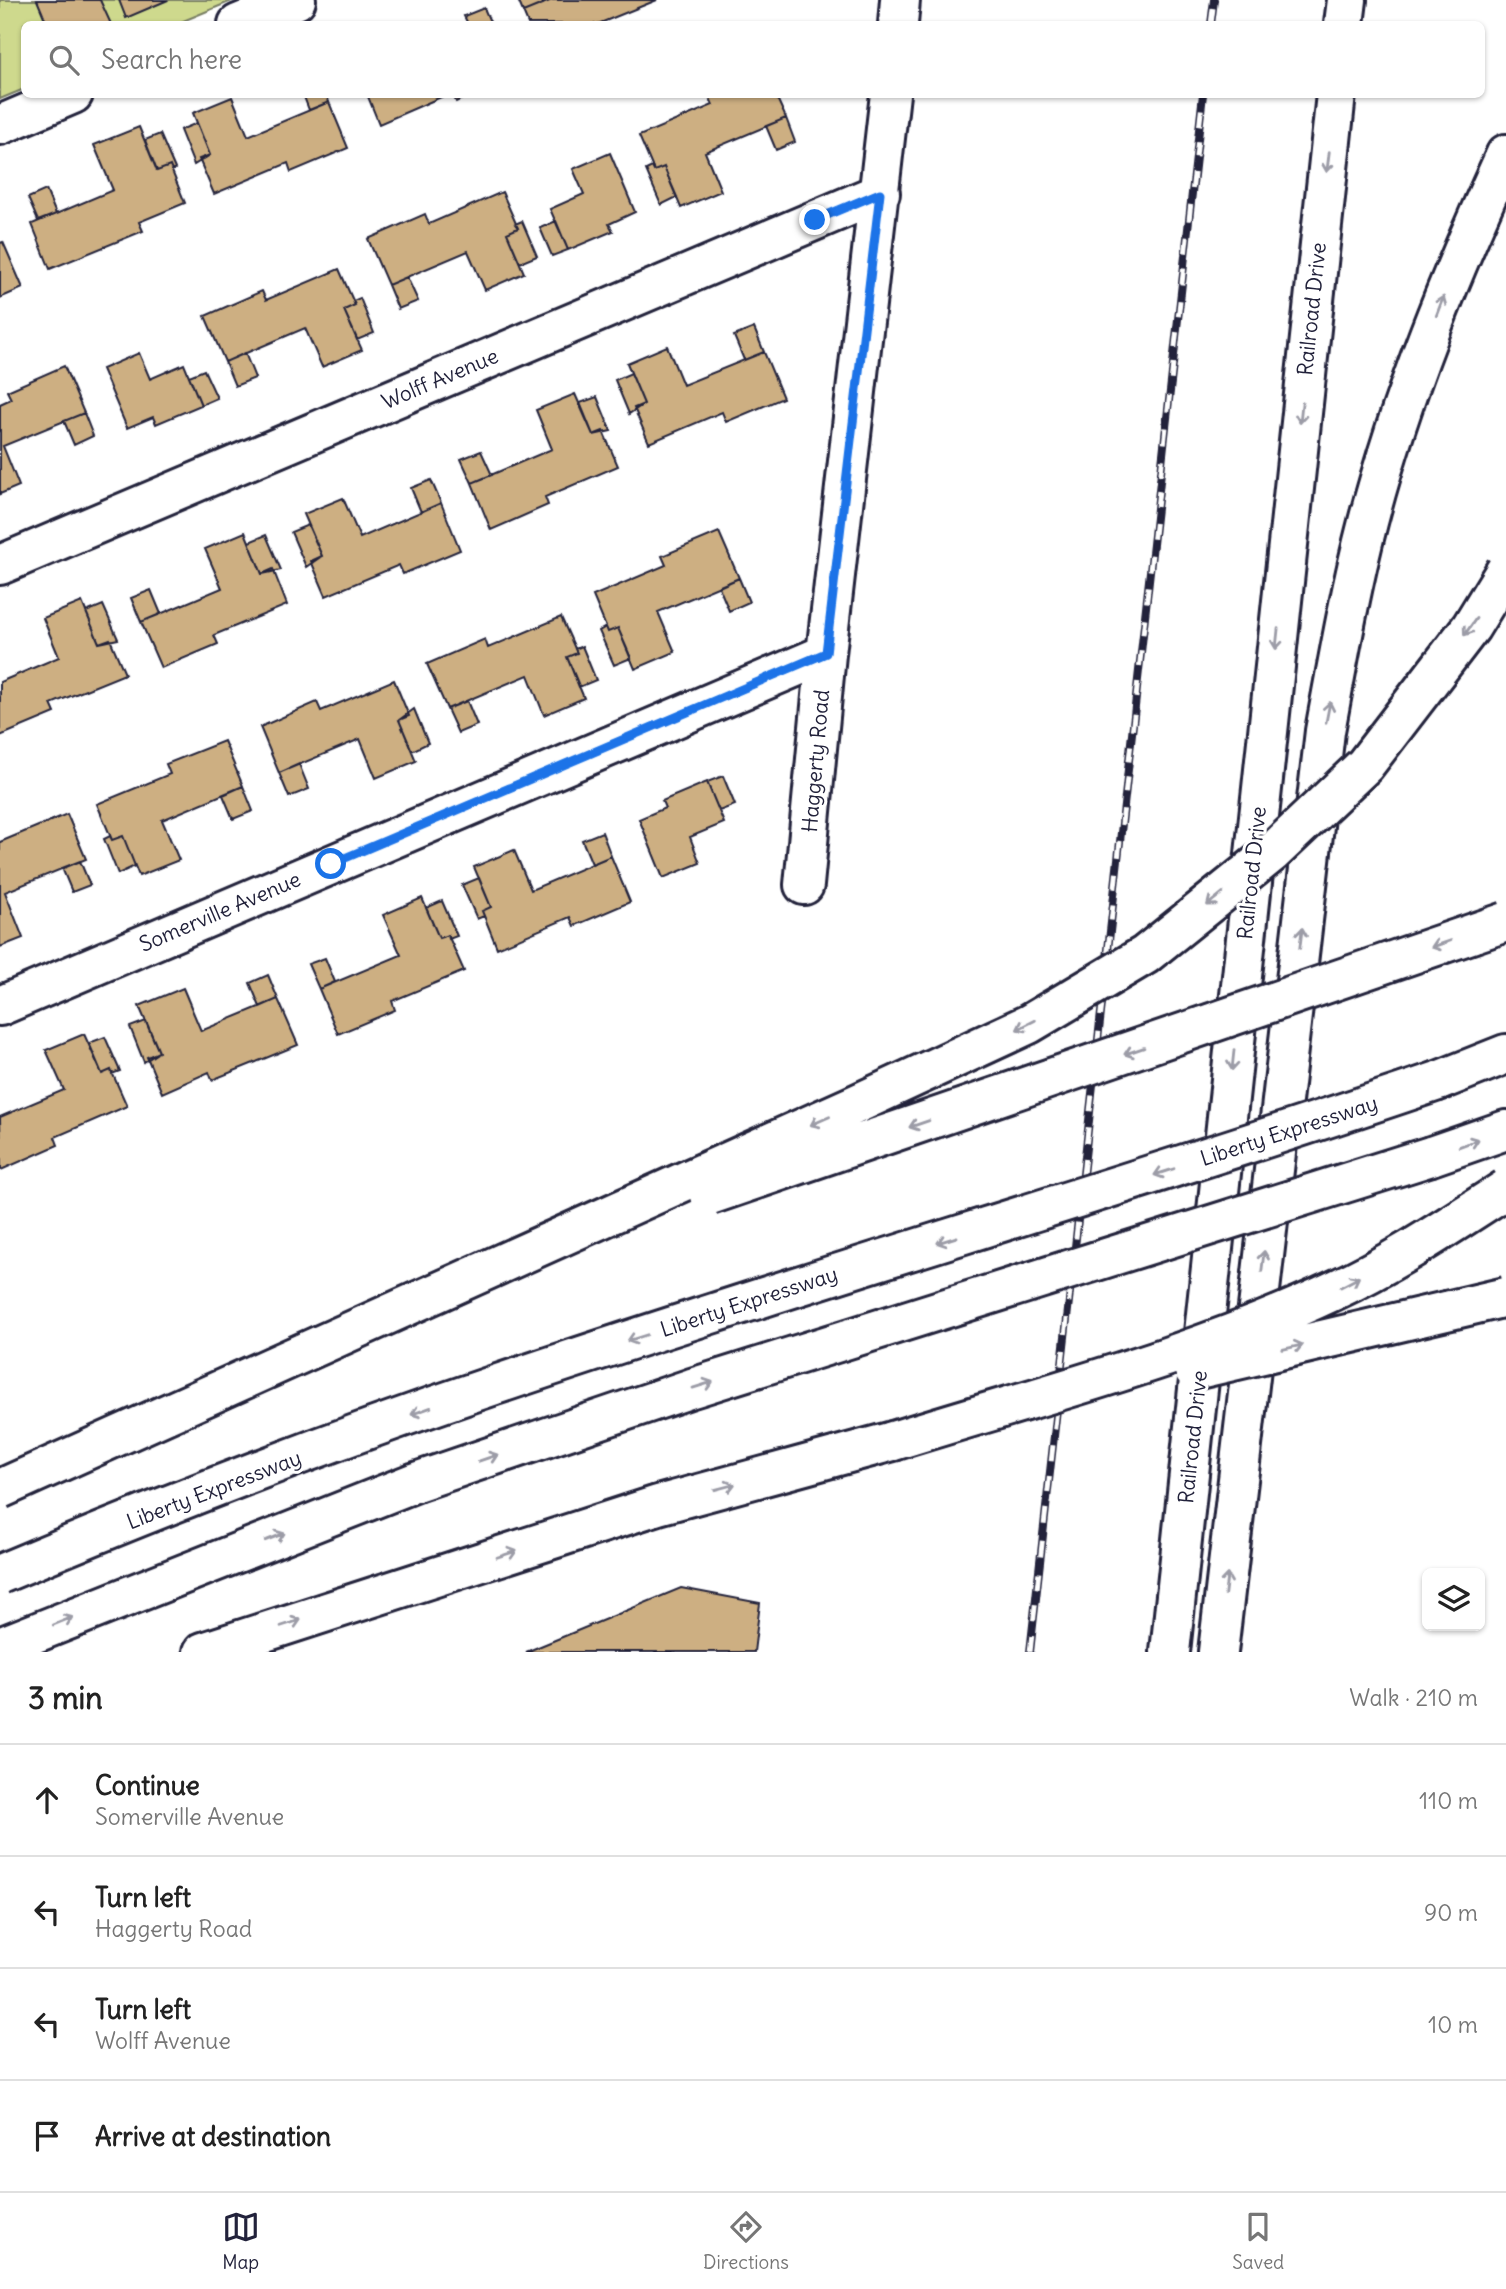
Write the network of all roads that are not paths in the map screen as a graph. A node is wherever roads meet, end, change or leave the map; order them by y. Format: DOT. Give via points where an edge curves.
graph roads {
  1 [pos="296,0"];
  2 [pos="900,0"];
  3 [pos="1347,0"];
  4 [pos="245,21"];
  5 [pos="898,21"];
  6 [pos="1344,21"];
  7 [pos="64,98"];
  8 [pos="890,98"];
  9 [pos="1336,98"];
  10 [pos="0,125"];
  11 [pos="1506,155"];
  12 [pos="880,193"];
  13 [pos="0,565"];
  14 [pos="1506,569"];
  15 [pos="826,653"];
  16 [pos="804,885"];
  17 [pos="1506,922"];
  18 [pos="0,1006"];
  19 [pos="1506,1054"];
  20 [pos="1506,1130"];
  21 [pos="1506,1189"];
  22 [pos="1506,1297"];
  23 [pos="364,1328"];
  24 [pos="892,1441"];
  25 [pos="0,1489"];
  26 [pos="0,1574"];
  27 [pos="0,1647"];
  28 [pos="203,1652"];
  29 [pos="1170,1652"];
  30 [pos="1218,1652"];
  1 -- 4 [label="main road"];
  2 -- 5 [label="main road"];
  3 -- 6 [label="main road"];
  7 -- 10 [label="main road"];
  8 -- 12 [label="main road, Haggerty Road"];
  9 -- 29 [label="main road, Railroad Drive, one-way"];
  30 -- 11 [label="main road, one-way" via="1325,731 1368,521 1415,369 1458,258"];
  12 -- 13 [label="main road, Wolff Avenue"];
  12 -- 15 [label="main road, Haggerty Road"];
  14 -- 23 [label="main road, one-way, bridge" via="1471,627 1365,765 1272,853 1145,955 1029,1024"];
  15 -- 16 [label="main road, Haggerty Road"];
  15 -- 18 [label="main road, Somerville Avenue"];
  17 -- 23 [label="main road, one-way, bridge" via="717,1192"];
  19 -- 26 [label="main road, Liberty Expressway, one-way, bridge" via="1239,1149 491,1386"];
  27 -- 20 [label="main road, one-way, bridge" via="429,1477 692,1388"];
  24 -- 21 [label="main road, one-way, bridge" via="1235,1333 1334,1291 1421,1244"];
  24 -- 22 [label="main road, one-way, bridge"];
  23 -- 25 [label="main road, bridge"];
  28 -- 24 [label="main road, one-way" via="658,1505"];
}
